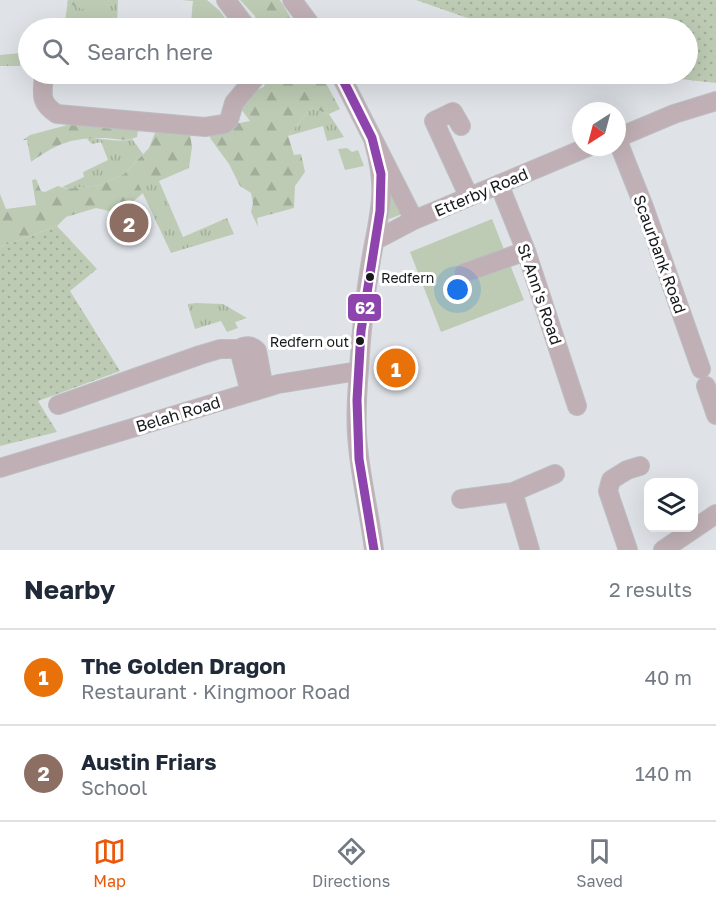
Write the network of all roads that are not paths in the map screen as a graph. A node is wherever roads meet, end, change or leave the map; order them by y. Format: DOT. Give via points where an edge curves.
graph roads {
  1 [pos="226,0"];
  2 [pos="292,0"];
  3 [pos="240,18"];
  4 [pos="306,18"];
  5 [pos="44,84"];
  6 [pos="250,84"];
  7 [pos="345,84"];
  8 [pos="716,101"];
  9 [pos="461,126"];
  10 [pos="626,134"];
  11 [pos="374,143"];
  12 [pos="572,154"];
  13 [pos="624,156"];
  14 [pos="499,184"];
  15 [pos="469,197"];
  16 [pos="414,220"];
  17 [pos="376,240"];
  18 [pos="526,251"];
  19 [pos="464,273"];
  20 [pos="358,370"];
  21 [pos="257,390"];
  22 [pos="58,405"];
  23 [pos="577,406"];
  24 [pos="716,415"];
  25 [pos="640,466"];
  26 [pos="0,468"];
  27 [pos="555,474"];
  28 [pos="513,492"];
  29 [pos="461,499"];
  30 [pos="716,514"];
  31 [pos="374,550"];
  32 [pos="530,550"];
  33 [pos="628,550"];
  34 [pos="663,550"];
  1 -- 3 [label="street"];
  2 -- 4 [label="street"];
  5 -- 6 [label="street" via="46,107 57,114 205,127 230,120 234,103"];
  7 -- 11 [label="street"];
  8 -- 10 [label="street"];
  9 -- 15 [label="street" via="453,112 434,122"];
  11 -- 16 [label="street"];
  11 -- 17 [label="street" via="382,184"];
  12 -- 14 [label="street, Etterby Road"];
  13 -- 24 [label="street, Scaurbank Road"];
  14 -- 15 [label="street, Etterby Road"];
  14 -- 18 [label="street, St Ann's Road"];
  15 -- 16 [label="street, Etterby Road"];
  16 -- 17 [label="street, Etterby Road"];
  17 -- 20 [label="street"];
  18 -- 19 [label="street"];
  18 -- 23 [label="street, St Ann's Road"];
  20 -- 21 [label="street, Belah Road"];
  20 -- 31 [label="street" via="358,447"];
  21 -- 22 [label="street" via="257,351 249,346 200,355"];
  21 -- 26 [label="street, Belah Road"];
  25 -- 33 [label="street" via="611,480 608,491"];
  27 -- 28 [label="street"];
  28 -- 29 [label="street"];
  28 -- 32 [label="street"];
  30 -- 34 [label="street"];
}
